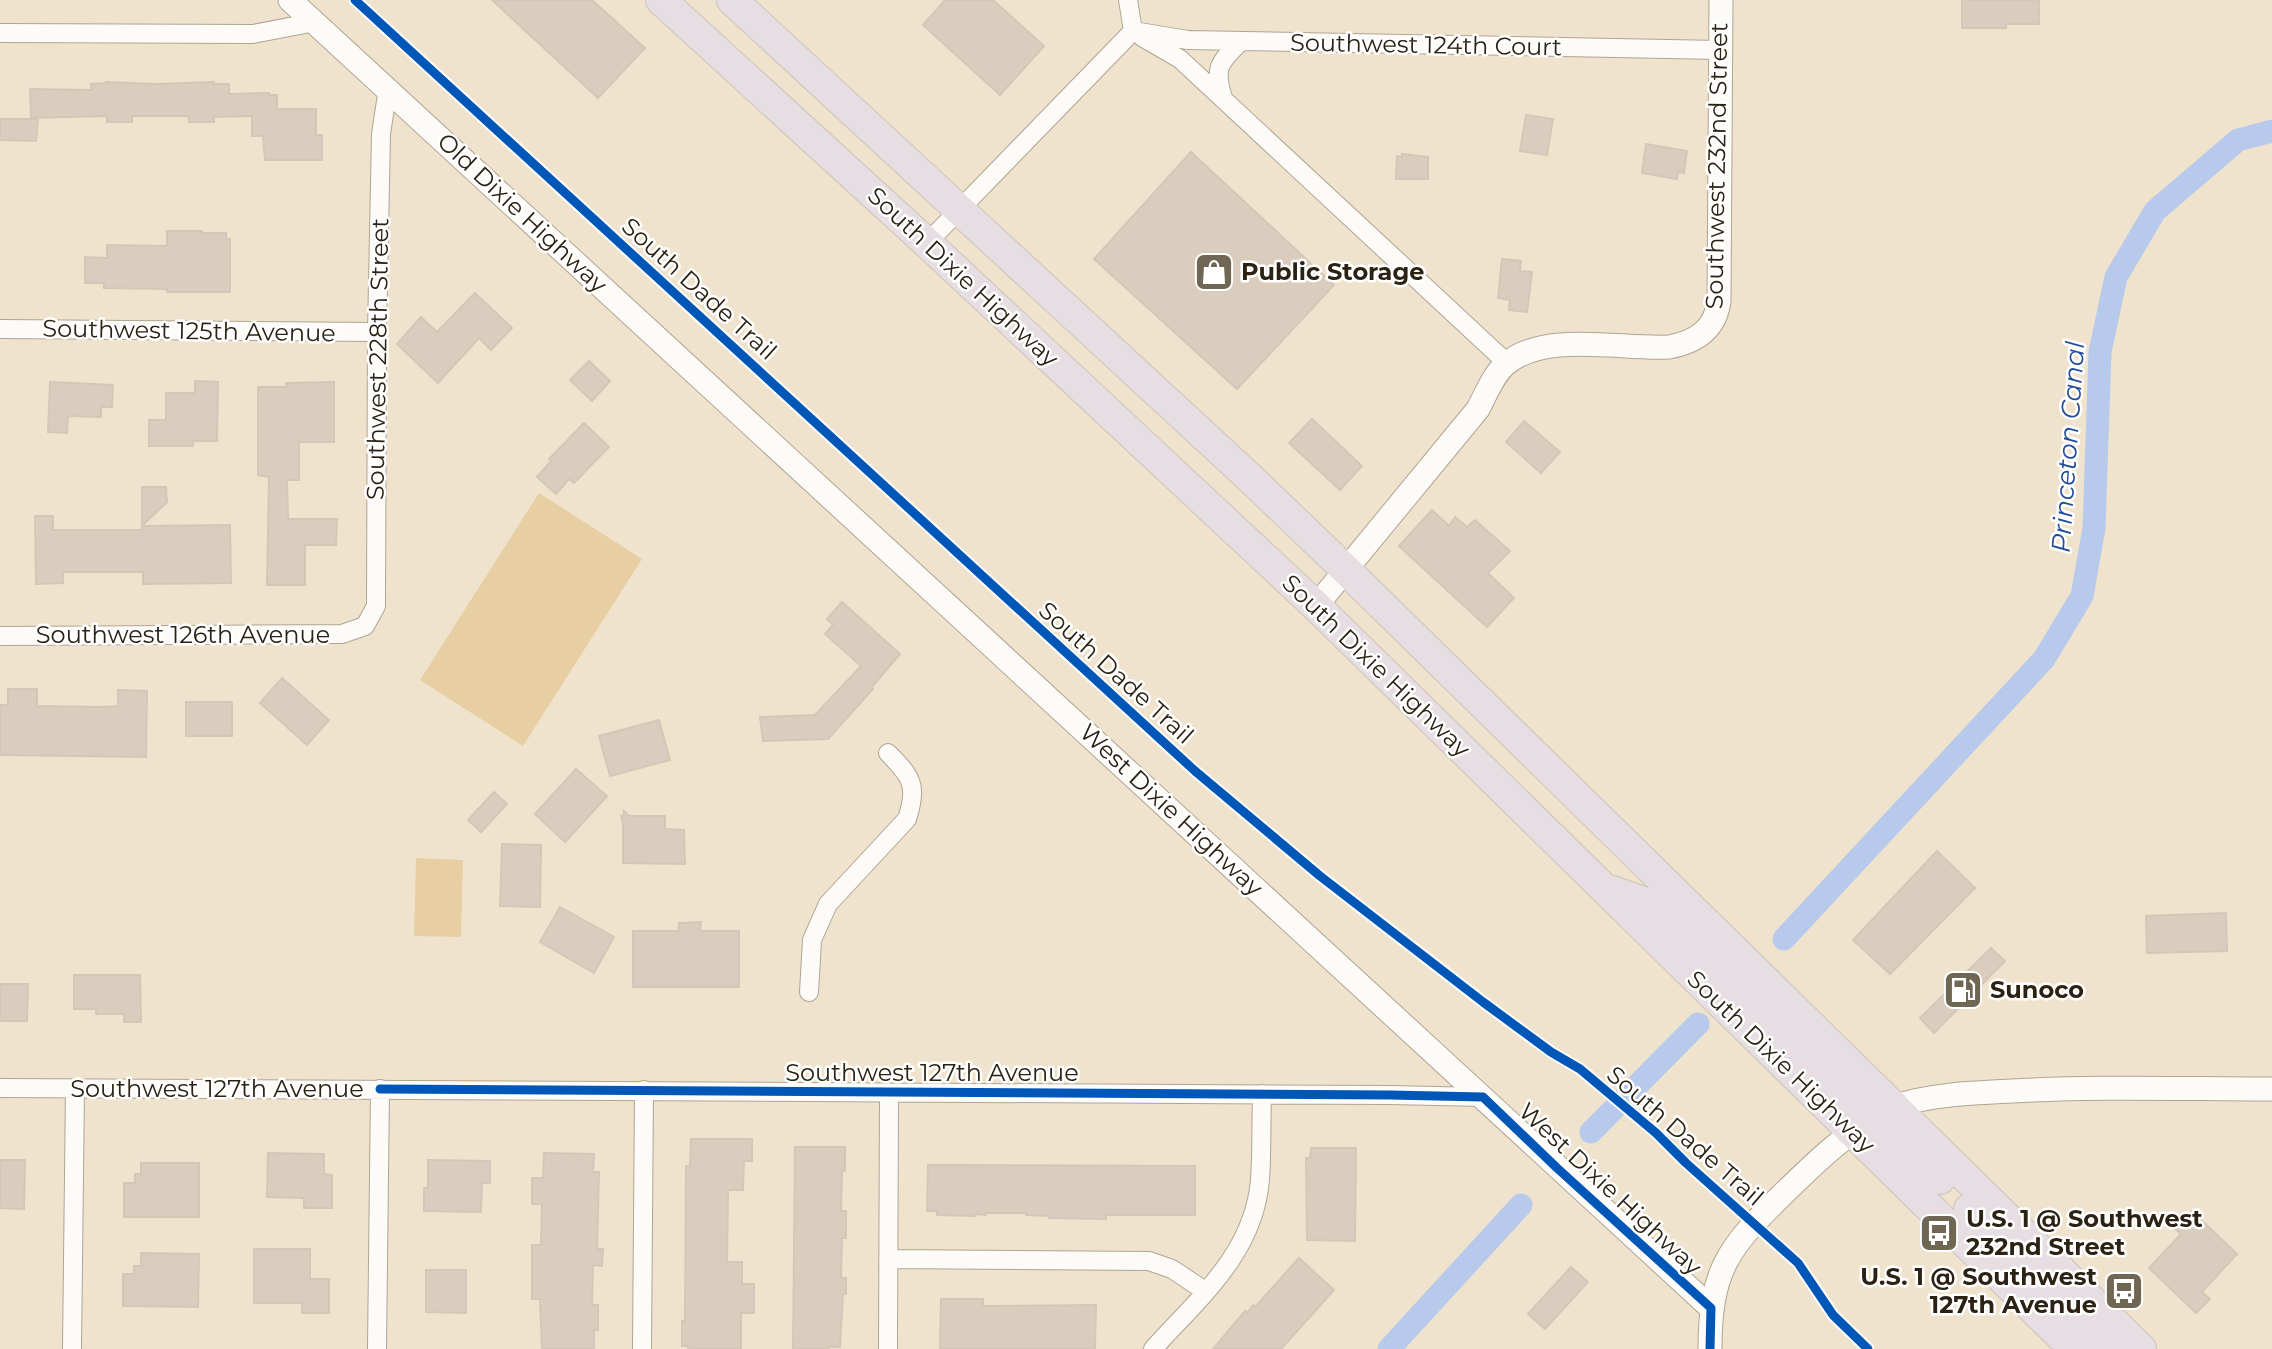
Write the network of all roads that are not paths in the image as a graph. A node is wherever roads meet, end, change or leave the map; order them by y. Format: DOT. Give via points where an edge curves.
graph roads {
  1 [pos="290,0"];
  2 [pos="661,0"];
  3 [pos="732,0"];
  4 [pos="1128,0"];
  5 [pos="1721,0"];
  6 [pos="314,22"];
  7 [pos="1133,31"];
  8 [pos="0,33"];
  9 [pos="1241,41"];
  10 [pos="1720,50"];
  11 [pos="388,88"];
  12 [pos="1223,98"];
  13 [pos="960,209"];
  14 [pos="927,243"];
  15 [pos="0,329"];
  16 [pos="377,332"];
  17 [pos="1507,363"];
  18 [pos="753,427"];
  19 [pos="1346,570"];
  20 [pos="1316,606"];
  21 [pos="365,626"];
  22 [pos="0,636"];
  23 [pos="888,753"];
  24 [pos="1603,887"];
  25 [pos="809,992"];
  26 [pos="0,1088"];
  27 [pos="75,1089"];
  28 [pos="380,1089"];
  29 [pos="2272,1089"];
  30 [pos="644,1090"];
  31 [pos="889,1092"];
  32 [pos="1262,1094"];
  33 [pos="1483,1097"];
  34 [pos="1894,1106"];
  35 [pos="1851,1131"];
  36 [pos="888,1259"];
  37 [pos="1205,1291"];
  38 [pos="1711,1308"];
  39 [pos="72,1349"];
  40 [pos="377,1349"];
  41 [pos="642,1349"];
  42 [pos="887,1349"];
  43 [pos="1153,1349"];
  44 [pos="1710,1349"];
  45 [pos="2074,1349"];
  46 [pos="2110,1349"];
  47 [pos="2141,1349"];
  1 -- 6 [label="street, Old Dixie Highway"];
  2 -- 14 [label="highway, South Dixie Highway"];
  3 -- 13 [label="highway, South Dixie Highway"];
  4 -- 7 [label="street"];
  5 -- 10 [label="street, Southwest 232nd Street"];
  6 -- 8 [label="street" via="253,34"];
  6 -- 11 [label="street, Old Dixie Highway"];
  7 -- 9 [label="street, Southwest 124th Court" via="1188,40"];
  7 -- 12 [label="street" via="1180,60"];
  7 -- 13 [label="street"];
  9 -- 10 [label="street, Southwest 124th Court"];
  9 -- 12 [label="street" via="1218,69"];
  10 -- 17 [label="street, Southwest 232nd Street" via="1719,301 1708,330 1699,338 1668,347 1562,346 1532,351"];
  11 -- 16 [label="street, Southwest 228th Street" via="381,134"];
  11 -- 18 [label="street, Old Dixie Highway"];
  12 -- 17 [label="street"];
  13 -- 14 [label="street"];
  13 -- 19 [label="highway, South Dixie Highway"];
  14 -- 20 [label="highway, South Dixie Highway"];
  15 -- 16 [label="street, Southwest 125th Avenue"];
  16 -- 21 [label="street, Southwest 228th Street" via="376,606"];
  17 -- 19 [label="street" via="1478,409"];
  18 -- 33 [label="street, West Dixie Highway"];
  19 -- 20 [label="street"];
  19 -- 34 [label="highway, South Dixie Highway"];
  20 -- 24 [label="highway, South Dixie Highway"];
  21 -- 22 [label="street, Southwest 126th Avenue" via="342,634"];
  23 -- 25 [label="street" via="907,772 913,802 907,819 819,919 812,940"];
  24 -- 34 [label="highway" via="1666,910 1850,1095 1877,1107"];
  24 -- 35 [label="highway, South Dixie Highway"];
  26 -- 27 [label="street, Southwest 127th Avenue"];
  27 -- 28 [label="street, Southwest 127th Avenue"];
  27 -- 39 [label="street"];
  28 -- 30 [label="street, Southwest 127th Avenue"];
  28 -- 40 [label="street"];
  29 -- 34 [label="street" via="2043,1088 1932,1097"];
  30 -- 31 [label="street, Southwest 127th Avenue"];
  30 -- 41 [label="street"];
  31 -- 32 [label="street, Southwest 127th Avenue"];
  31 -- 36 [label="street"];
  32 -- 33 [label="street, Southwest 127th Avenue"];
  32 -- 37 [label="street" via="1260,1181 1254,1212 1229,1265"];
  33 -- 38 [label="street, West Dixie Highway"];
  34 -- 35 [label="street"];
  34 -- 47 [label="highway, South Dixie Highway"];
  35 -- 38 [label="street" via="1737,1244 1723,1264"];
  35 -- 45 [label="highway, South Dixie Highway"];
  35 -- 46 [label="highway" via="1877,1127 1923,1161"];
  36 -- 37 [label="street" via="1149,1261 1172,1269"];
  36 -- 42 [label="street"];
  37 -- 43 [label="street"];
  38 -- 44 [label="street"];
}
